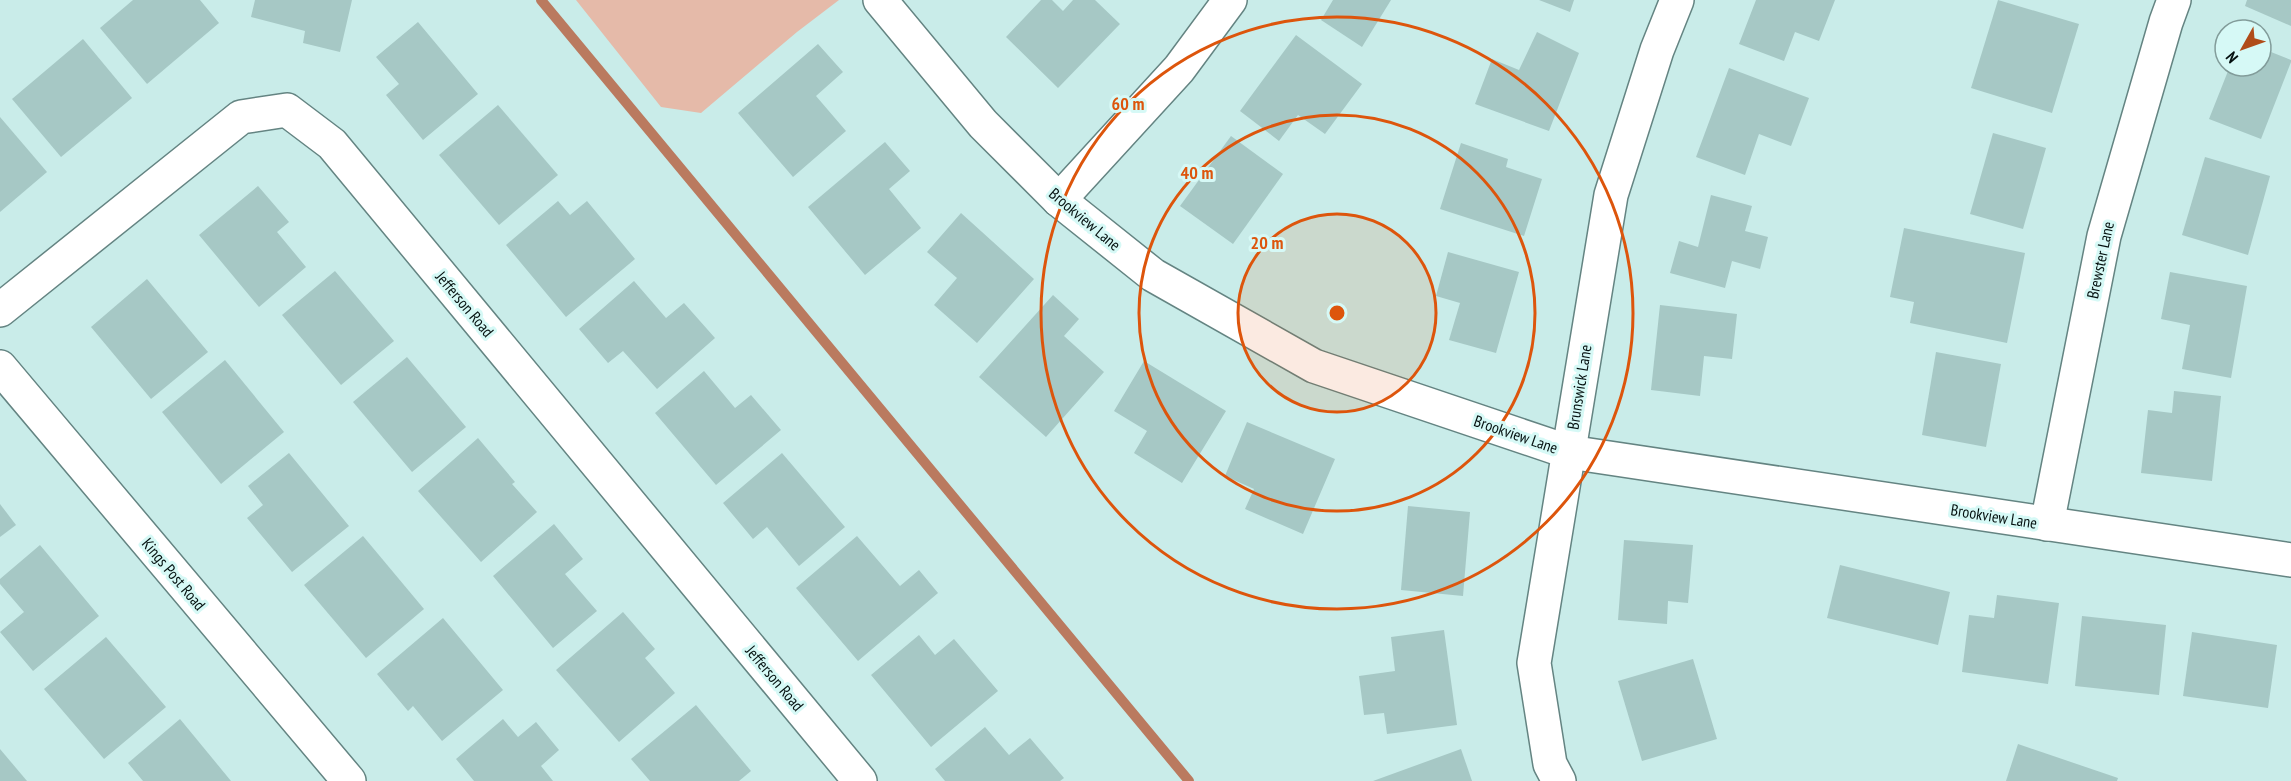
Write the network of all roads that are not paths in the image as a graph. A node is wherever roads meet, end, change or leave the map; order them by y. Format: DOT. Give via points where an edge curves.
graph roads {
  1 [pos="880,0"];
  2 [pos="1230,0"];
  3 [pos="1677,0"];
  4 [pos="2174,0"];
  5 [pos="1059,200"];
  6 [pos="0,310"];
  7 [pos="0,367"];
  8 [pos="1569,452"];
  9 [pos="2047,524"];
  10 [pos="2291,560"];
  11 [pos="349,781"];
  12 [pos="860,781"];
  13 [pos="1559,781"];
  1 -- 5 [label="street, Brookview Lane" via="983,124"];
  2 -- 5 [label="street" via="1179,69"];
  3 -- 8 [label="street, Brunswick Lane" via="1611,195"];
  4 -- 9 [label="street, Brewster Lane" via="2104,236"];
  5 -- 8 [label="street, Brookview Lane" via="1154,275 1314,366"];
  6 -- 12 [label="street, Jefferson Road" via="241,117 287,110 332,144"];
  7 -- 11 [label="street, Kings Post Road"];
  8 -- 9 [label="street, Brookview Lane"];
  8 -- 13 [label="street, Brunswick Lane" via="1534,663 1550,764"];
  9 -- 10 [label="street, Brookview Lane"];
}
